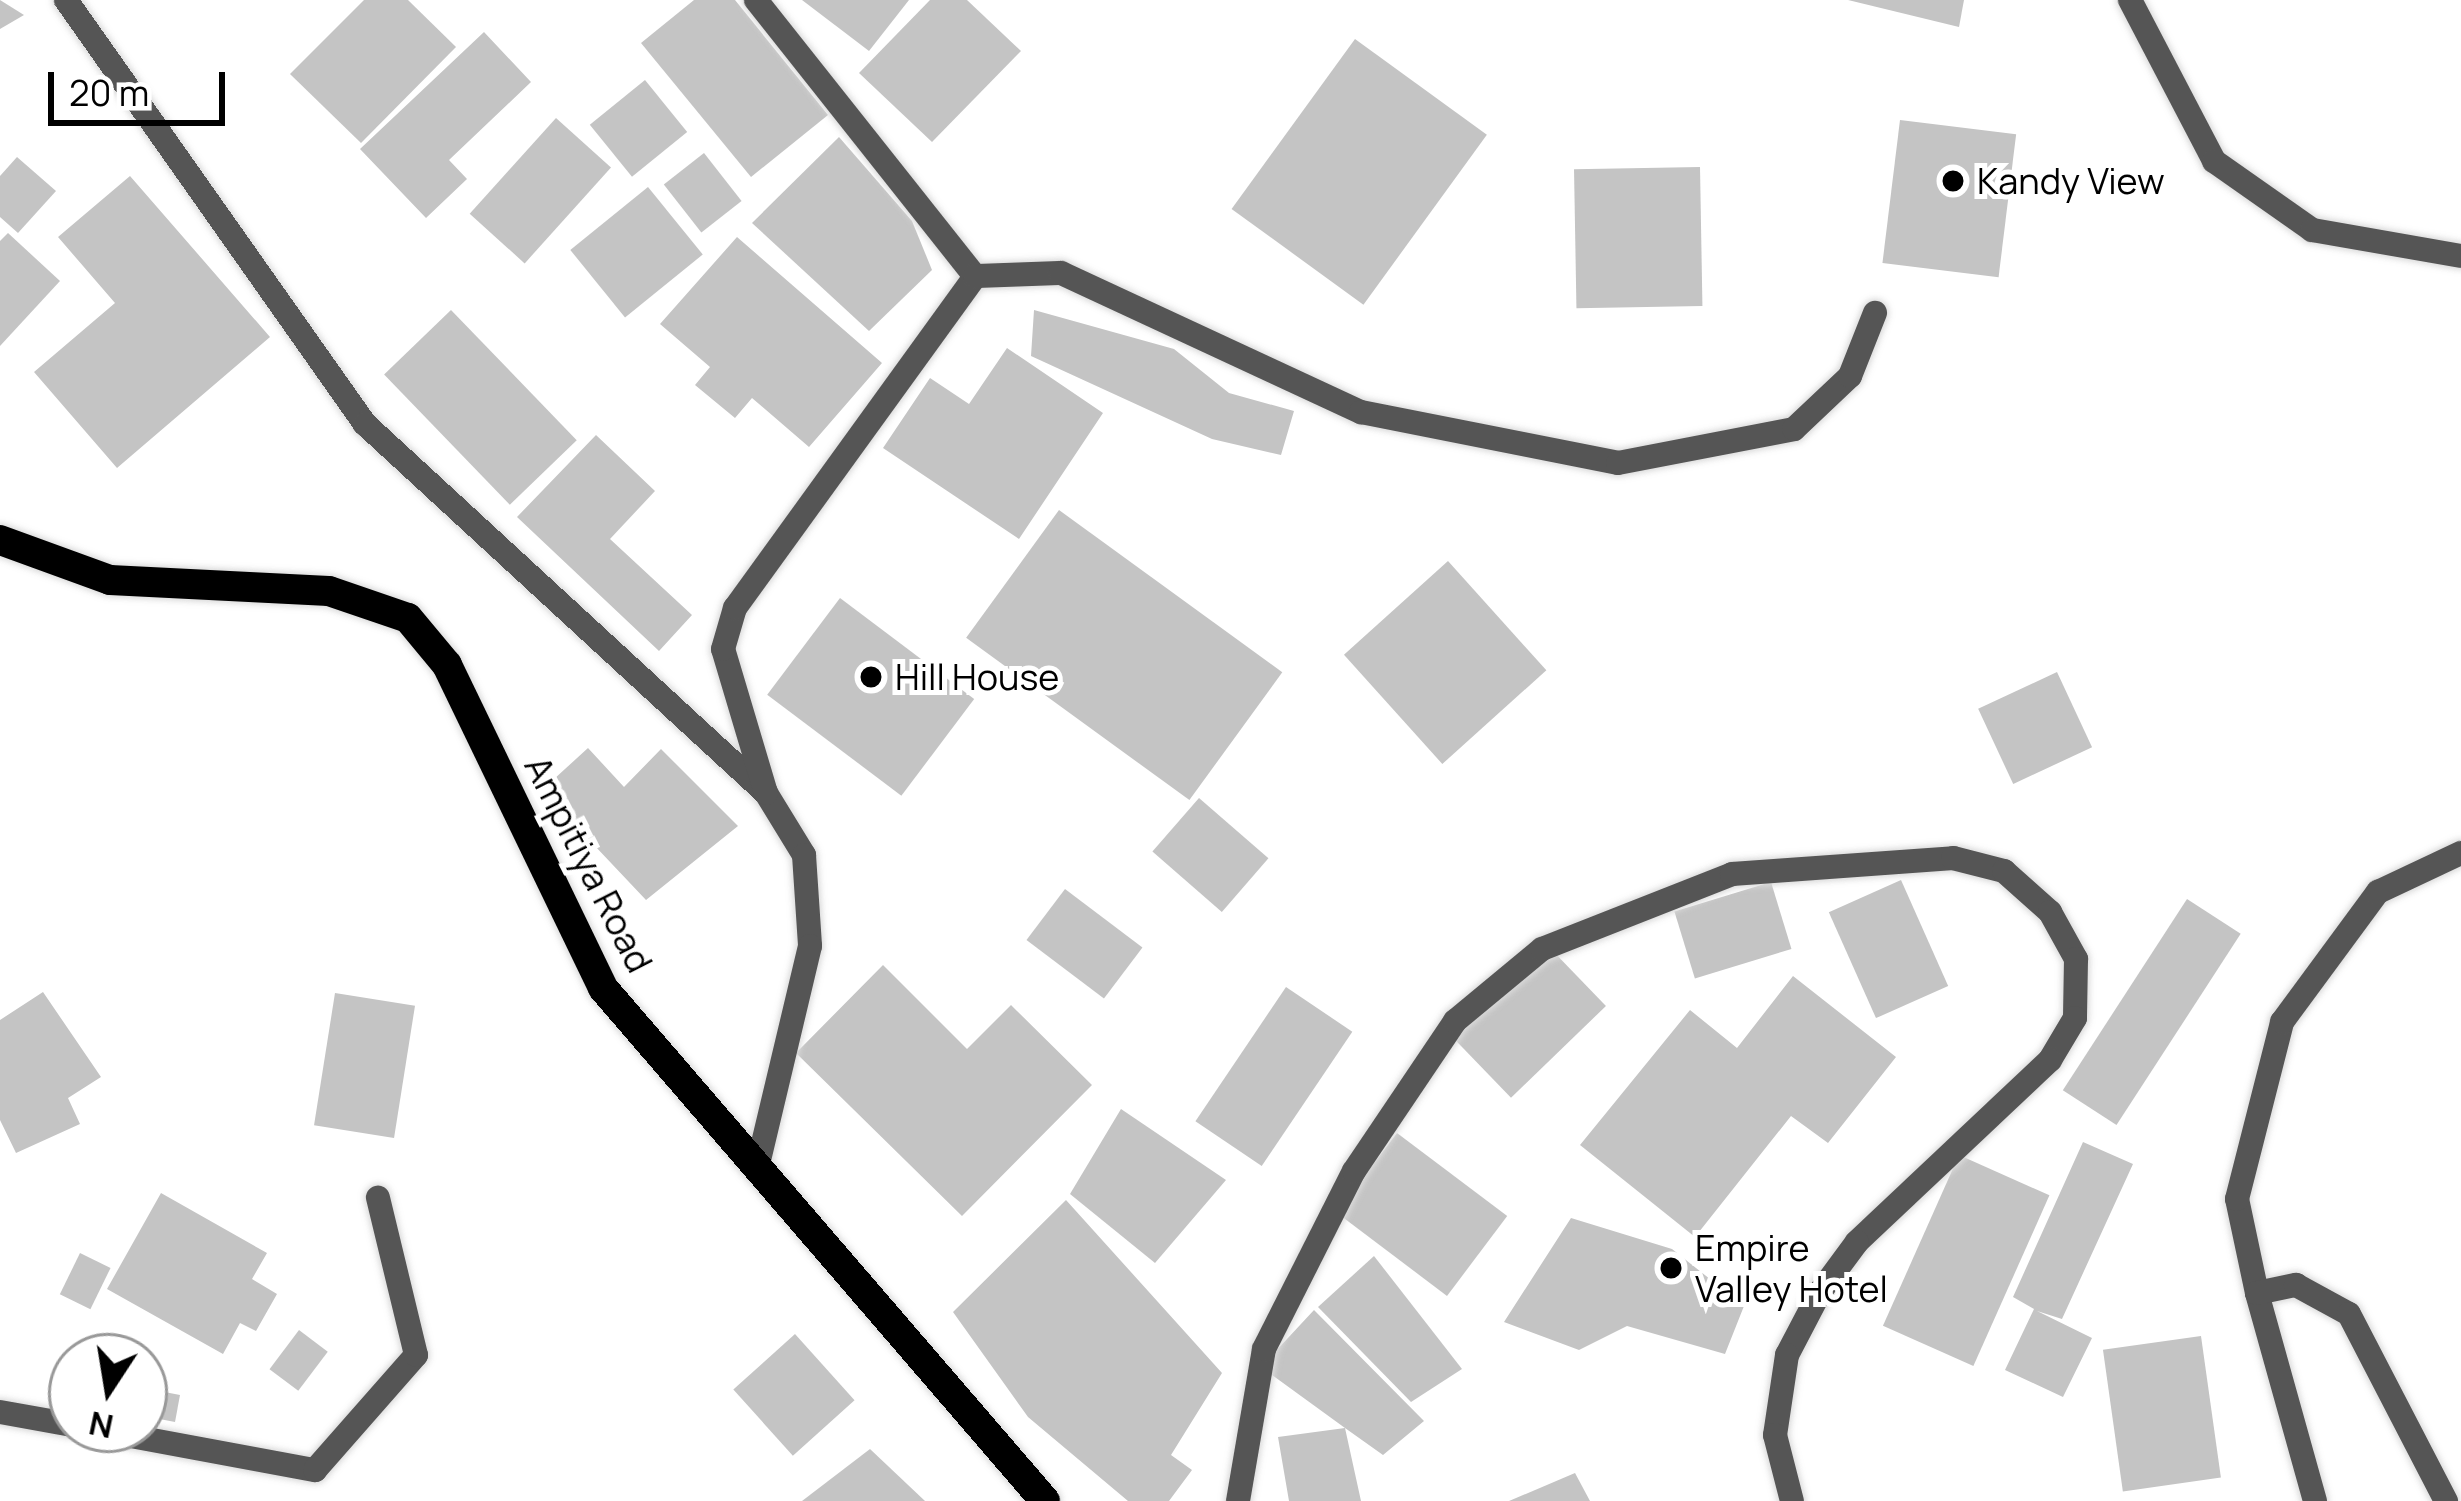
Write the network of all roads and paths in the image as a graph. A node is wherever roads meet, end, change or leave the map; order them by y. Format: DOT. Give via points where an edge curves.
graph roads {
  1 [pos="66,0"];
  2 [pos="756,0"];
  3 [pos="2130,0"];
  4 [pos="2461,256"];
  5 [pos="975,276"];
  6 [pos="1875,313"];
  7 [pos="0,540"];
  8 [pos="766,793"];
  9 [pos="2461,853"];
  10 [pos="757,1169"];
  11 [pos="377,1198"];
  12 [pos="2257,1293"];
  13 [pos="0,1412"];
  14 [pos="48,1421"];
  15 [pos="168,1443"];
  16 [pos="1046,1501"];
  17 [pos="1238,1501"];
  18 [pos="1792,1501"];
  19 [pos="2315,1501"];
  20 [pos="2446,1501"];
  1 -- 8 [label="street" via="365,424"];
  2 -- 5 [label="street"];
  3 -- 4 [label="street" via="2214,161 2312,230"];
  5 -- 6 [label="street" via="1061,273 1361,412 1618,463 1794,430 1850,376"];
  5 -- 8 [label="street" via="735,608 723,649"];
  7 -- 10 [label="main road, Ampitiya Road" via="110,580 329,591 408,618 447,665 603,988"];
  8 -- 10 [label="street" via="804,855 810,946"];
  9 -- 12 [label="street" via="2378,892 2282,1022 2237,1199"];
  10 -- 16 [label="main road, Ampitiya Road"];
  11 -- 15 [label="street" via="416,1355 315,1470"];
  12 -- 19 [label="street"];
  12 -- 20 [label="street" via="2296,1285 2349,1314"];
  13 -- 14 [label="street"];
  17 -- 18 [label="street" via="1264,1348 1354,1171 1455,1021 1541,949 1732,874 1953,858 2004,871 2050,912 2076,959 2075,1018 2050,1060 1857,1242 1820,1292 1786,1355 1775,1435"];
}
